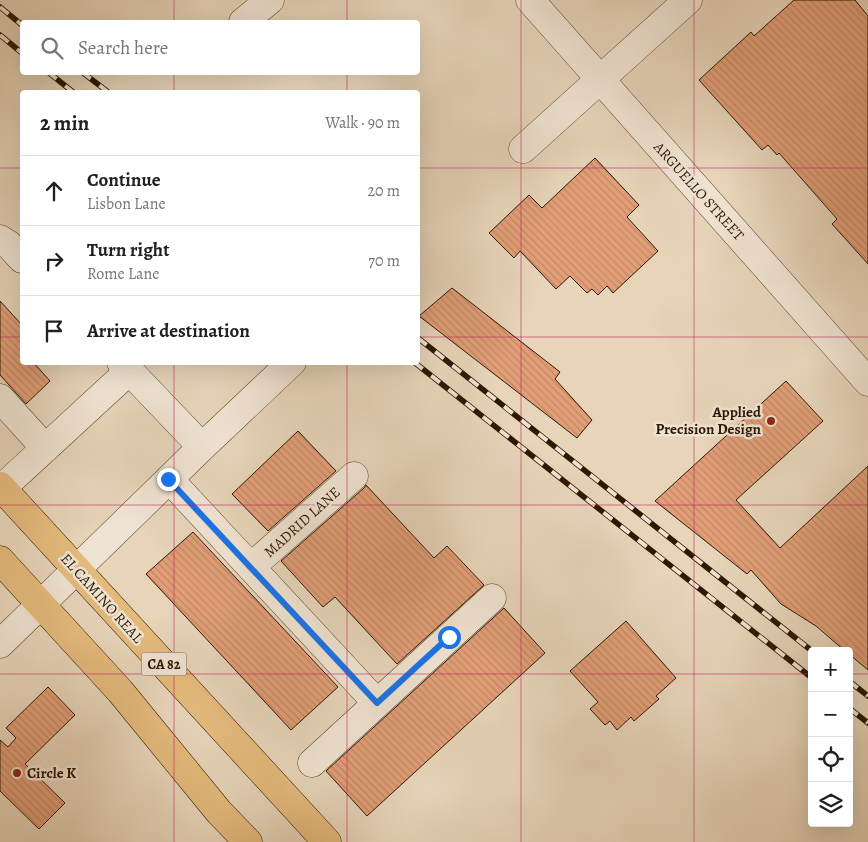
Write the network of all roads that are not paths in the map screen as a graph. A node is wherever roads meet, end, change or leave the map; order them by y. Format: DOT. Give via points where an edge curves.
graph roads {
  1 [pos="270,0"];
  2 [pos="530,0"];
  3 [pos="688,0"];
  4 [pos="245,20"];
  5 [pos="600,79"];
  6 [pos="523,149"];
  7 [pos="289,365"];
  8 [pos="125,366"];
  9 [pos="863,367"];
  10 [pos="0,398"];
  11 [pos="202,447"];
  12 [pos="45,448"];
  13 [pos="354,476"];
  14 [pos="168,479"];
  15 [pos="1,487"];
  16 [pos="0,560"];
  17 [pos="251,567"];
  18 [pos="77,569"];
  19 [pos="492,598"];
  20 [pos="40,604"];
  21 [pos="0,644"];
  22 [pos="377,703"];
  23 [pos="312,763"];
  24 [pos="248,842"];
  25 [pos="327,842"];
  1 -- 4 [label="street"];
  2 -- 5 [label="street, ARGUELLO STREET"];
  3 -- 5 [label="street"];
  5 -- 6 [label="street"];
  5 -- 9 [label="street, ARGUELLO STREET"];
  7 -- 11 [label="street"];
  8 -- 11 [label="street"];
  8 -- 12 [label="street"];
  10 -- 12 [label="street"];
  11 -- 14 [label="street"];
  12 -- 15 [label="street"];
  13 -- 17 [label="street, MADRID LANE"];
  14 -- 17 [label="street"];
  14 -- 18 [label="street"];
  15 -- 18 [label="main road, EL CAMINO REAL / CA 82"];
  16 -- 20 [label="main road"];
  17 -- 22 [label="street"];
  18 -- 20 [label="street"];
  18 -- 25 [label="main road, EL CAMINO REAL / CA 82"];
  19 -- 22 [label="street"];
  20 -- 21 [label="street"];
  20 -- 24 [label="main road" via="120,691 219,812"];
  22 -- 23 [label="street"];
}
